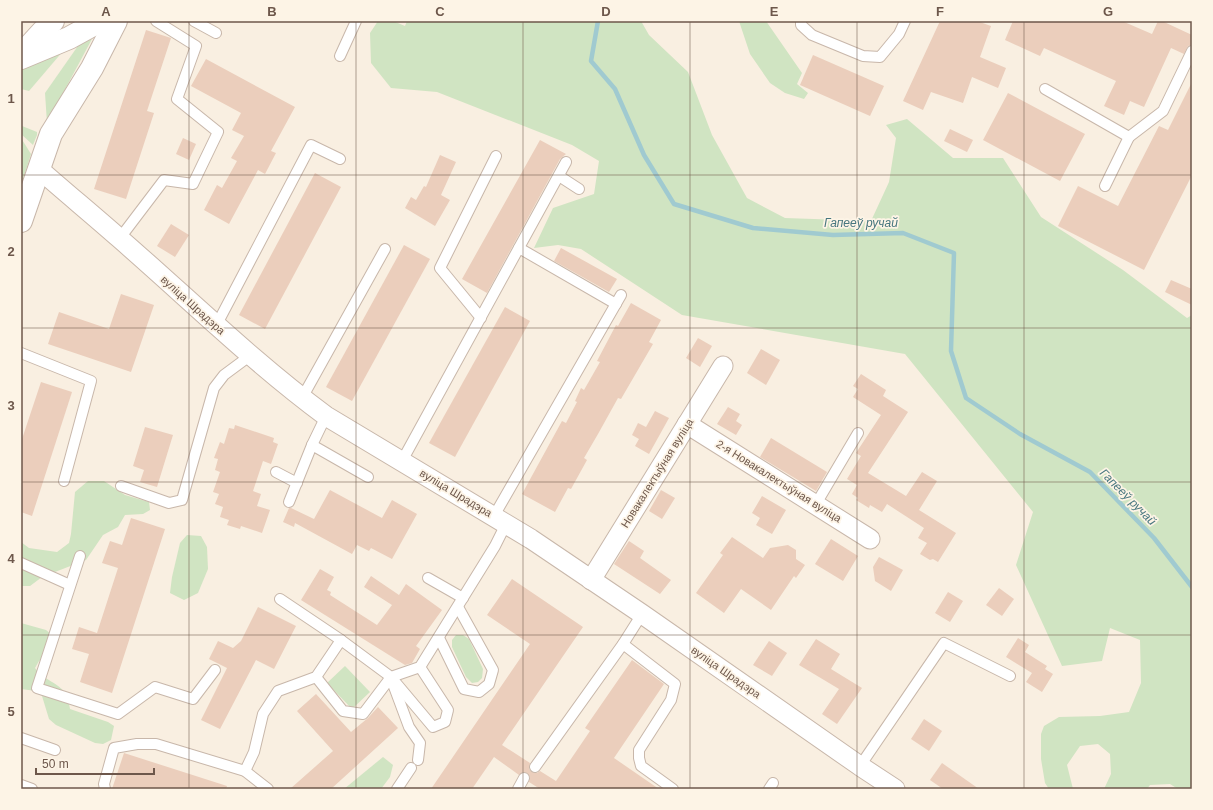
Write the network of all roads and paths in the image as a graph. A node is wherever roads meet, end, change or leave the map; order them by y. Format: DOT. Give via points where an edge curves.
graph roads {
  1 [pos="100,21"];
  2 [pos="116,21"];
  3 [pos="156,21"];
  4 [pos="194,21"];
  5 [pos="356,21"];
  6 [pos="801,21"];
  7 [pos="905,21"];
  8 [pos="44,24"];
  9 [pos="216,33"];
  10 [pos="1192,51"];
  11 [pos="340,56"];
  12 [pos="21,57"];
  13 [pos="1045,89"];
  14 [pos="1129,137"];
  15 [pos="496,156"];
  16 [pos="340,159"];
  17 [pos="566,162"];
  18 [pos="38,169"];
  19 [pos="559,176"];
  20 [pos="1105,186"];
  21 [pos="579,189"];
  22 [pos="21,221"];
  23 [pos="120,238"];
  24 [pos="519,248"];
  25 [pos="385,249"];
  26 [pos="481,318"];
  27 [pos="216,326"];
  28 [pos="21,353"];
  29 [pos="251,356"];
  30 [pos="723,366"];
  31 [pos="302,398"];
  32 [pos="326,416"];
  33 [pos="687,424"];
  34 [pos="858,433"];
  35 [pos="312,445"];
  36 [pos="402,461"];
  37 [pos="276,472"];
  38 [pos="368,477"];
  39 [pos="64,481"];
  40 [pos="297,483"];
  41 [pos="122,486"];
  42 [pos="289,502"];
  43 [pos="816,504"];
  44 [pos="500,520"];
  45 [pos="870,539"];
  46 [pos="80,556"];
  47 [pos="21,563"];
  48 [pos="428,578"];
  49 [pos="591,580"];
  50 [pos="70,585"];
  51 [pos="280,599"];
  52 [pos="460,602"];
  53 [pos="642,614"];
  54 [pos="439,638"];
  55 [pos="341,640"];
  56 [pos="623,644"];
  57 [pos="420,667"];
  58 [pos="215,670"];
  59 [pos="1010,676"];
  60 [pos="316,677"];
  61 [pos="391,677"];
  62 [pos="21,738"];
  63 [pos="55,750"];
  64 [pos="418,760"];
  65 [pos="860,766"];
  66 [pos="535,767"];
  67 [pos="412,768"];
  68 [pos="245,771"];
  69 [pos="524,778"];
  70 [pos="21,785"];
  71 [pos="890,788"];
  72 [pos="32,789"];
  73 [pos="105,789"];
  74 [pos="268,789"];
  75 [pos="397,789"];
  76 [pos="518,789"];
  77 [pos="673,789"];
  1 -- 12 [label="street" via="69,38"];
  2 -- 18 [label="street" via="92,68 51,134"];
  3 -- 23 [label="lane" via="196,46 177,98 218,132 193,184 164,180"];
  4 -- 9 [label="lane"];
  5 -- 11 [label="lane"];
  6 -- 7 [label="lane" via="801,25 812,35 863,56 880,57 899,34"];
  8 -- 12 [label="street"];
  10 -- 14 [label="lane" via="1163,111"];
  13 -- 14 [label="lane"];
  14 -- 20 [label="lane"];
  15 -- 26 [label="lane" via="440,268"];
  16 -- 27 [label="lane" via="311,145"];
  17 -- 19 [label="lane"];
  18 -- 22 [label="street"];
  18 -- 23 [label="street, вуліца Шрадэра"];
  19 -- 21 [label="lane"];
  19 -- 24 [label="lane"];
  23 -- 27 [label="street, вуліца Шрадэра"];
  24 -- 26 [label="lane"];
  24 -- 44 [label="lane" via="618,299"];
  25 -- 31 [label="lane"];
  26 -- 36 [label="lane"];
  27 -- 29 [label="street, вуліца Шрадэра"];
  28 -- 39 [label="lane" via="92,381"];
  29 -- 31 [label="street, вуліца Шрадэра"];
  29 -- 41 [label="lane" via="224,375 214,388 182,500 169,503"];
  30 -- 33 [label="street, Новакалектыўная вуліца"];
  31 -- 32 [label="street, вуліца Шрадэра"];
  32 -- 35 [label="lane"];
  32 -- 36 [label="street, вуліца Шрадэра"];
  33 -- 43 [label="street, 2-я Новакалектыўная вуліца"];
  33 -- 49 [label="street, Новакалектыўная вуліца"];
  34 -- 43 [label="lane"];
  35 -- 38 [label="lane"];
  35 -- 40 [label="lane"];
  36 -- 44 [label="street, вуліца Шрадэра"];
  37 -- 40 [label="lane"];
  40 -- 42 [label="lane"];
  43 -- 45 [label="street, 2-я Новакалектыўная вуліца"];
  44 -- 49 [label="street, вуліца Шрадэра"];
  44 -- 52 [label="lane" via="495,546"];
  46 -- 50 [label="lane"];
  47 -- 50 [label="lane"];
  48 -- 52 [label="lane"];
  49 -- 53 [label="street, вуліца Шрадэра"];
  50 -- 58 [label="lane" via="37,688 118,714 155,687 193,699"];
  51 -- 55 [label="lane"];
  52 -- 54 [label="lane"];
  52 -- 54 [label="lane" via="493,670 489,684 479,692 464,689"];
  53 -- 56 [label="lane"];
  53 -- 65 [label="street, вуліца Шрадэра"];
  54 -- 57 [label="lane"];
  55 -- 60 [label="lane"];
  55 -- 61 [label="lane"];
  56 -- 66 [label="lane"];
  56 -- 77 [label="lane" via="675,684 671,700 640,750 638,758 641,766"];
  57 -- 61 [label="lane"];
  57 -- 61 [label="lane" via="448,710 445,722 433,727"];
  59 -- 65 [label="lane" via="944,643"];
  60 -- 61 [label="lane" via="343,711 363,714"];
  60 -- 68 [label="lane" via="278,691 263,714 254,752"];
  61 -- 64 [label="lane" via="409,727 420,743"];
  62 -- 63 [label="lane"];
  65 -- 71 [label="street, вуліца Шрадэра"];
  67 -- 75 [label="lane"];
  68 -- 73 [label="lane" via="156,744 137,744 114,748 104,784"];
  68 -- 74 [label="lane"];
  69 -- 76 [label="lane"];
  70 -- 72 [label="lane"];
}
